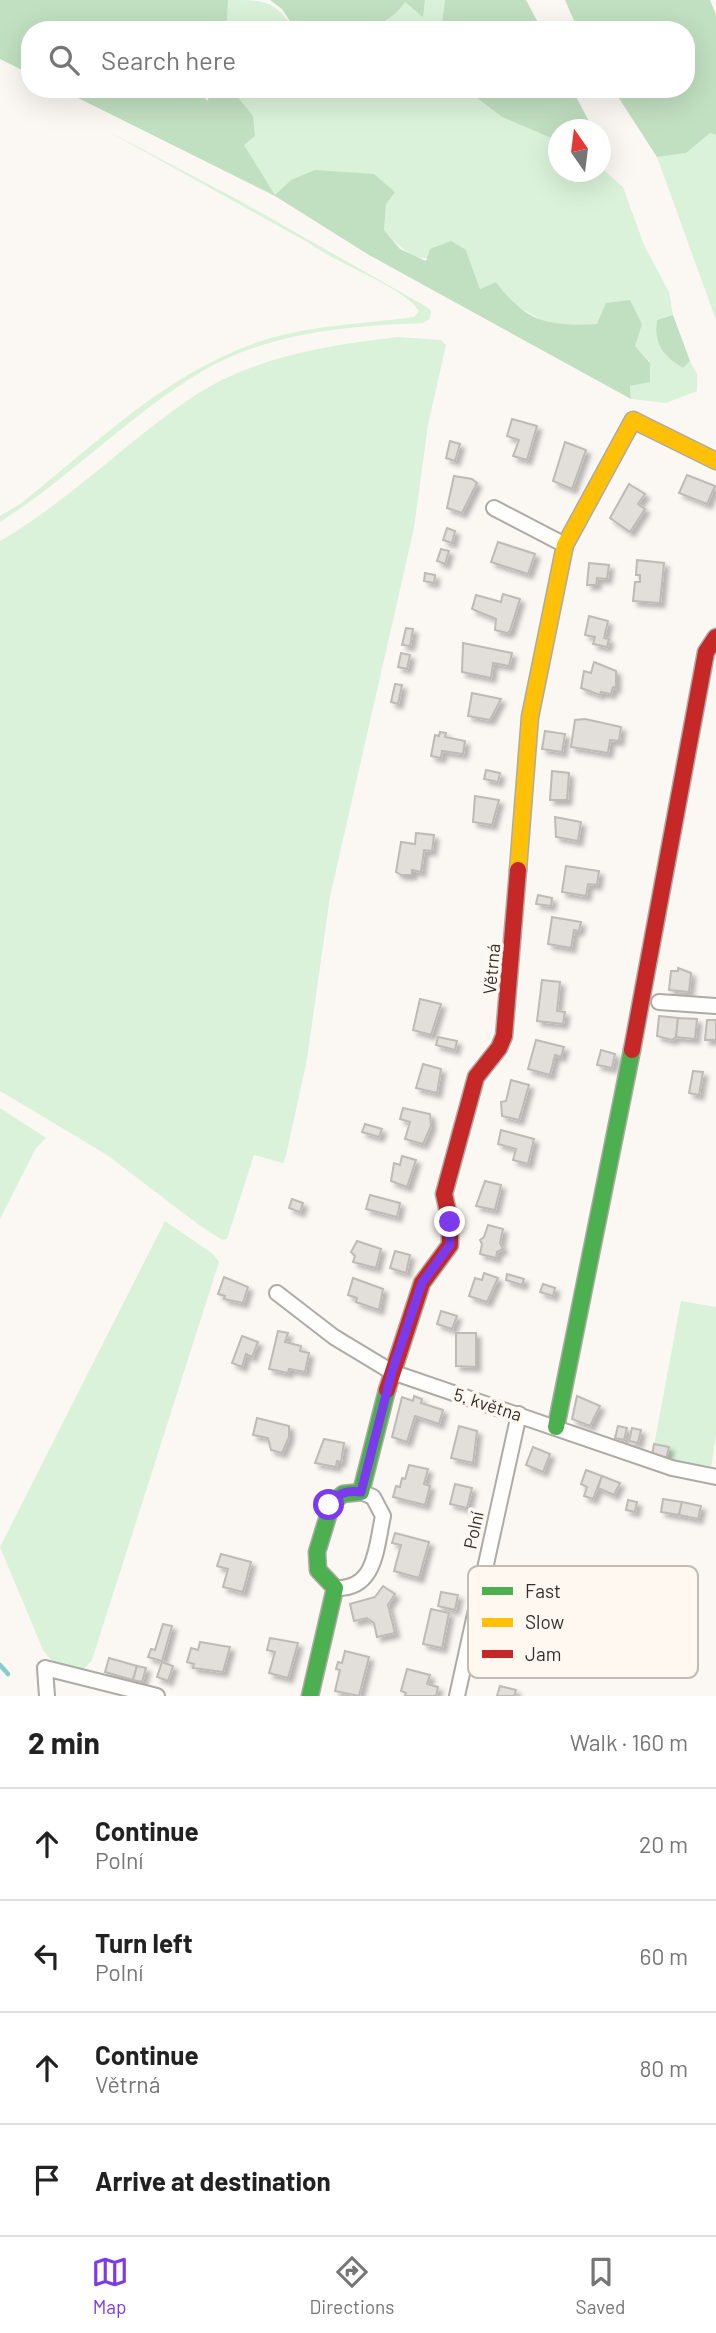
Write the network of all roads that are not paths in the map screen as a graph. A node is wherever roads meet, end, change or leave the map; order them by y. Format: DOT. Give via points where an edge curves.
graph roads {
  1 [pos="716,461"];
  2 [pos="494,508"];
  3 [pos="565,545"];
  4 [pos="716,637"];
  5 [pos="659,1002"];
  6 [pos="716,1006"];
  7 [pos="277,1293"];
  8 [pos="392,1372"];
  9 [pos="519,1414"];
  10 [pos="556,1427"];
  11 [pos="716,1477"];
  12 [pos="361,1492"];
  13 [pos="486,1566"];
  14 [pos="335,1588"];
  15 [pos="468,1646"];
  16 [pos="47,1696"];
  17 [pos="157,1696"];
  18 [pos="310,1696"];
  19 [pos="457,1696"];
  1 -- 3 [label="street, Větrná" via="633,420"];
  2 -- 3 [label="street"];
  3 -- 8 [label="street, Větrná" via="530,717 504,1036 476,1077 447,1182 444,1194 450,1245 422,1283"];
  4 -- 10 [label="street" via="706,652"];
  5 -- 6 [label="street"];
  7 -- 8 [label="street, 5. května"];
  8 -- 9 [label="street, 5. května"];
  8 -- 12 [label="street"];
  9 -- 10 [label="street, 5. května"];
  9 -- 13 [label="street, Polní"];
  10 -- 11 [label="street, 5. května" via="672,1468"];
  12 -- 14 [label="street" via="336,1496 329,1505 315,1561 320,1574"];
  12 -- 14 [label="street" via="373,1497 383,1516 370,1574 349,1588"];
  14 -- 18 [label="street"];
  15 -- 19 [label="street, Polní"];
  16 -- 17 [label="street" via="45,1668"];
}
